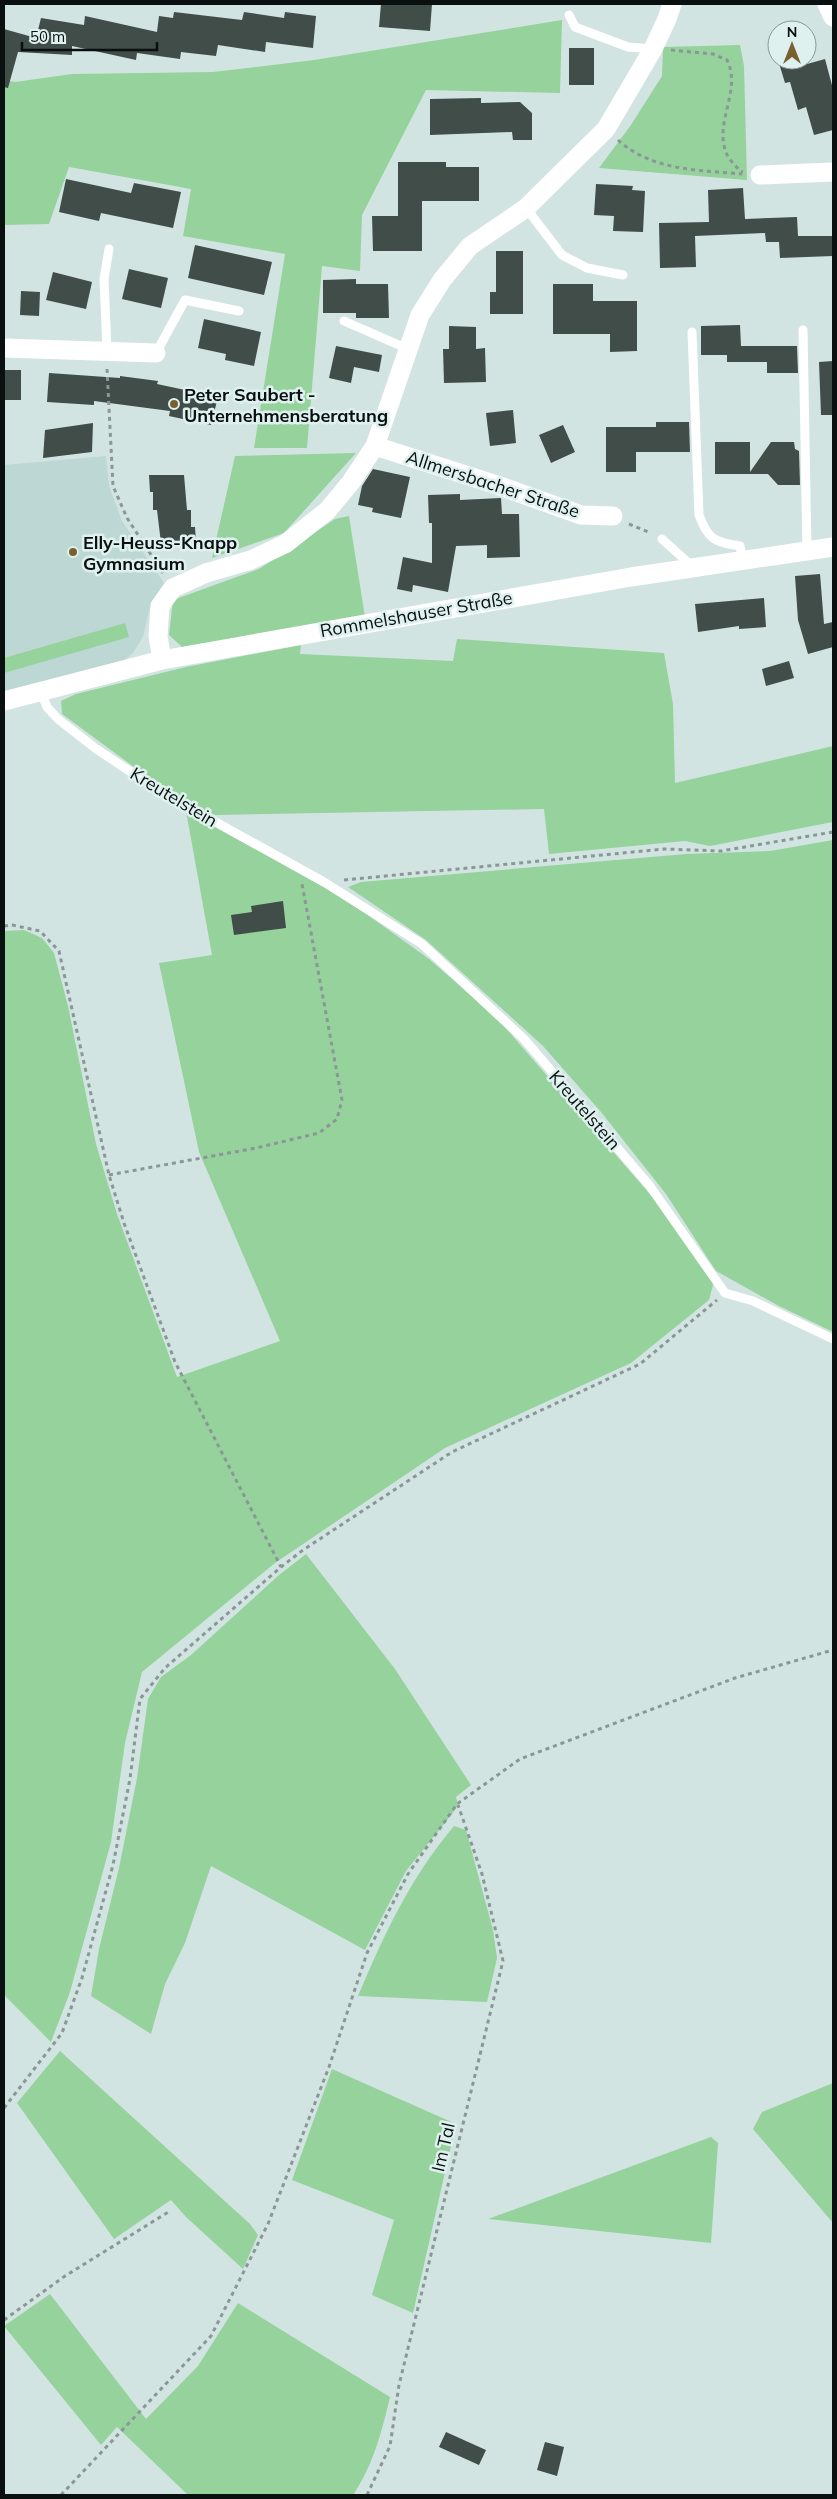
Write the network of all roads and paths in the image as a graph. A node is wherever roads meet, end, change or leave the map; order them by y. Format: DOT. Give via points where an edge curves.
graph roads {
  1 [pos="672,4"];
  2 [pos="827,4"];
  3 [pos="569,15"];
  4 [pos="833,17"];
  5 [pos="653,49"];
  6 [pos="606,129"];
  7 [pos="833,172"];
  8 [pos="760,175"];
  9 [pos="526,208"];
  10 [pos="109,249"];
  11 [pos="623,275"];
  12 [pos="239,311"];
  13 [pos="344,321"];
  14 [pos="803,330"];
  15 [pos="692,332"];
  16 [pos="4,348"];
  17 [pos="408,349"];
  18 [pos="107,350"];
  19 [pos="156,353"];
  20 [pos="375,446"];
  21 [pos="613,516"];
  22 [pos="662,538"];
  23 [pos="833,547"];
  24 [pos="807,552"];
  25 [pos="744,561"];
  26 [pos="694,568"];
  27 [pos="173,588"];
  28 [pos="162,660"];
  29 [pos="41,692"];
  30 [pos="4,701"];
  31 [pos="833,832"];
  32 [pos="299,868"];
  33 [pos="324,882"];
  34 [pos="4,926"];
  35 [pos="109,1175"];
  36 [pos="725,1293"];
  37 [pos="833,1339"];
  38 [pos="281,1567"];
  39 [pos="833,1650"];
  40 [pos="457,1804"];
  41 [pos="4,2108"];
  42 [pos="170,2211"];
  43 [pos="4,2320"];
  44 [pos="61,2495"];
  45 [pos="366,2495"];
  1 -- 5 [label="street"];
  2 -- 4 [label="street"];
  3 -- 5 [label="lane" via="575,27 628,47"];
  5 -- 6 [label="street"];
  5 -- 8 [label="path" via="713,54 728,60 733,72 723,124 726,152 740,171"];
  6 -- 8 [label="path" via="631,152 672,167"];
  6 -- 9 [label="street"];
  7 -- 8 [label="street"];
  9 -- 11 [label="lane" via="562,255 587,268"];
  9 -- 17 [label="street" via="470,246 442,280 420,315"];
  10 -- 18 [label="lane" via="104,279"];
  12 -- 19 [label="lane" via="185,300"];
  13 -- 17 [label="lane"];
  14 -- 24 [label="lane"];
  15 -- 25 [label="lane" via="699,516 705,532 712,538 740,546"];
  16 -- 18 [label="street"];
  17 -- 20 [label="street"];
  18 -- 19 [label="street"];
  18 -- 27 [label="path" via="114,486 127,518"];
  20 -- 21 [label="street, Allmersbacher Straße" via="581,515"];
  20 -- 27 [label="street" via="327,511 285,544"];
  21 -- 22 [label="path"];
  22 -- 26 [label="lane"];
  23 -- 24 [label="street, Rommelshauser Straße"];
  24 -- 25 [label="street, Rommelshauser Straße"];
  25 -- 26 [label="street, Rommelshauser Straße"];
  26 -- 28 [label="street, Rommelshauser Straße"];
  27 -- 28 [label="street" via="160,606 158,636"];
  28 -- 29 [label="street, Rommelshauser Straße"];
  29 -- 30 [label="street, Rommelshauser Straße"];
  29 -- 32 [label="lane, Kreutelstein" via="47,707 95,748 158,790"];
  31 -- 33 [label="path" via="721,851 664,849"];
  32 -- 33 [label="lane, Kreutelstein"];
  32 -- 35 [label="path" via="342,1100 337,1119 319,1133"];
  33 -- 36 [label="lane, Kreutelstein" via="422,944 524,1039 649,1185"];
  34 -- 35 [label="path" via="40,931 59,951"];
  35 -- 38 [label="path" via="176,1362"];
  36 -- 37 [label="lane" via="752,1301"];
  36 -- 38 [label="path" via="640,1364 452,1452"];
  38 -- 41 [label="path" via="165,1668 140,1699 130,1779 113,1865 82,1978 62,2033"];
  39 -- 40 [label="path" via="735,1678 520,1759"];
  40 -- 44 [label="path" via="408,1874 366,1953 329,2067 268,2224 211,2336"];
  40 -- 45 [label="path, Im Tal" via="482,1874 503,1961 399,2385 390,2446"];
  42 -- 43 [label="path" via="65,2276"];
}
